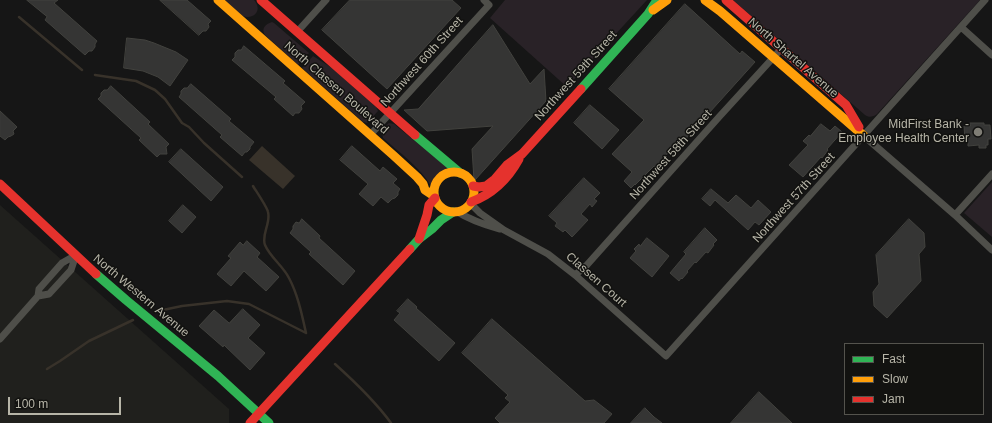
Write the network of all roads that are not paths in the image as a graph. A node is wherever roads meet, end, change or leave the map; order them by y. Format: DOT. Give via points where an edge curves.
graph roads {
  1 [pos="218,0"];
  2 [pos="261,0"];
  3 [pos="326,0"];
  4 [pos="657,0"];
  5 [pos="667,0"];
  6 [pos="705,0"];
  7 [pos="726,0"];
  8 [pos="985,0"];
  9 [pos="486,2"];
  10 [pos="648,14"];
  11 [pos="961,28"];
  12 [pos="297,32"];
  13 [pos="782,48"];
  14 [pos="992,55"];
  15 [pos="774,57"];
  16 [pos="390,112"];
  17 [pos="371,134"];
  18 [pos="864,136"];
  19 [pos="522,154"];
  20 [pos="460,173"];
  21 [pos="992,174"];
  22 [pos="0,184"];
  23 [pos="473,186"];
  24 [pos="434,197"];
  25 [pos="470,202"];
  26 [pos="454,212"];
  27 [pos="955,215"];
  28 [pos="504,230"];
  29 [pos="419,239"];
  30 [pos="992,250"];
  31 [pos="76,256"];
  32 [pos="575,275"];
  33 [pos="38,296"];
  34 [pos="0,339"];
  35 [pos="666,356"];
  36 [pos="259,414"];
  37 [pos="250,423"];
  38 [pos="269,423"];
  1 -- 17 [label="main road, North Classen Boulevard"];
  2 -- 12 [label="main road, North Classen Boulevard"];
  3 -- 12 [label="street"];
  4 -- 10 [label="main road, Northwest 59th Street"];
  5 -- 10 [label="main road, Northwest 59th Street"];
  6 -- 15 [label="main road, North Shartel Avenue"];
  7 -- 13 [label="main road, North Shartel Avenue"];
  8 -- 11 [label="street, Northwest 57th Street"];
  9 -- 16 [label="street, Northwest 60th Street"];
  10 -- 19 [label="main road, Northwest 59th Street"];
  11 -- 14 [label="street"];
  11 -- 18 [label="street, Northwest 57th Street"];
  12 -- 16 [label="main road, North Classen Boulevard"];
  13 -- 15 [label="street, Northwest 58th Street"];
  13 -- 18 [label="main road, North Shartel Avenue" via="846,105"];
  15 -- 18 [label="main road, North Shartel Avenue"];
  15 -- 32 [label="street, Northwest 58th Street" via="586,266"];
  16 -- 17 [label="street, Northwest 60th Street"];
  16 -- 20 [label="main road, North Classen Boulevard"];
  17 -- 24 [label="main road, North Classen Boulevard" via="417,177 425,190"];
  18 -- 27 [label="street, North Shartel Avenue"];
  18 -- 35 [label="street, Northwest 57th Street"];
  19 -- 23 [label="main road, Northwest 59th Street" via="486,186"];
  19 -- 25 [label="main road, Northwest 59th Street" via="514,168 497,187 479,200"];
  20 -- 23 [label="main road, North Classen Boulevard" via="468,178"];
  20 -- 24 [label="main road" via="450,172 440,177 435,186"];
  21 -- 27 [label="street"];
  22 -- 31 [label="main road, North Western Avenue"];
  23 -- 25 [label="main road"];
  24 -- 26 [label="main road, North Classen Boulevard" via="443,209"];
  24 -- 29 [label="main road" via="429,205"];
  25 -- 26 [label="main road" via="463,209"];
  25 -- 28 [label="street, Classen Court" via="480,213"];
  26 -- 28 [label="street, Classen Court"];
  26 -- 29 [label="main road"];
  27 -- 30 [label="street, North Shartel Avenue"];
  28 -- 32 [label="street, Classen Court" via="548,254"];
  29 -- 36 [label="main road"];
  31 -- 33 [label="street" via="62,263 39,288"];
  31 -- 33 [label="street" via="71,270 49,294"];
  31 -- 36 [label="main road, North Western Avenue"];
  32 -- 35 [label="street, Classen Court"];
  33 -- 34 [label="street"];
  36 -- 37 [label="main road"];
  36 -- 38 [label="main road, North Western Avenue"];
}
